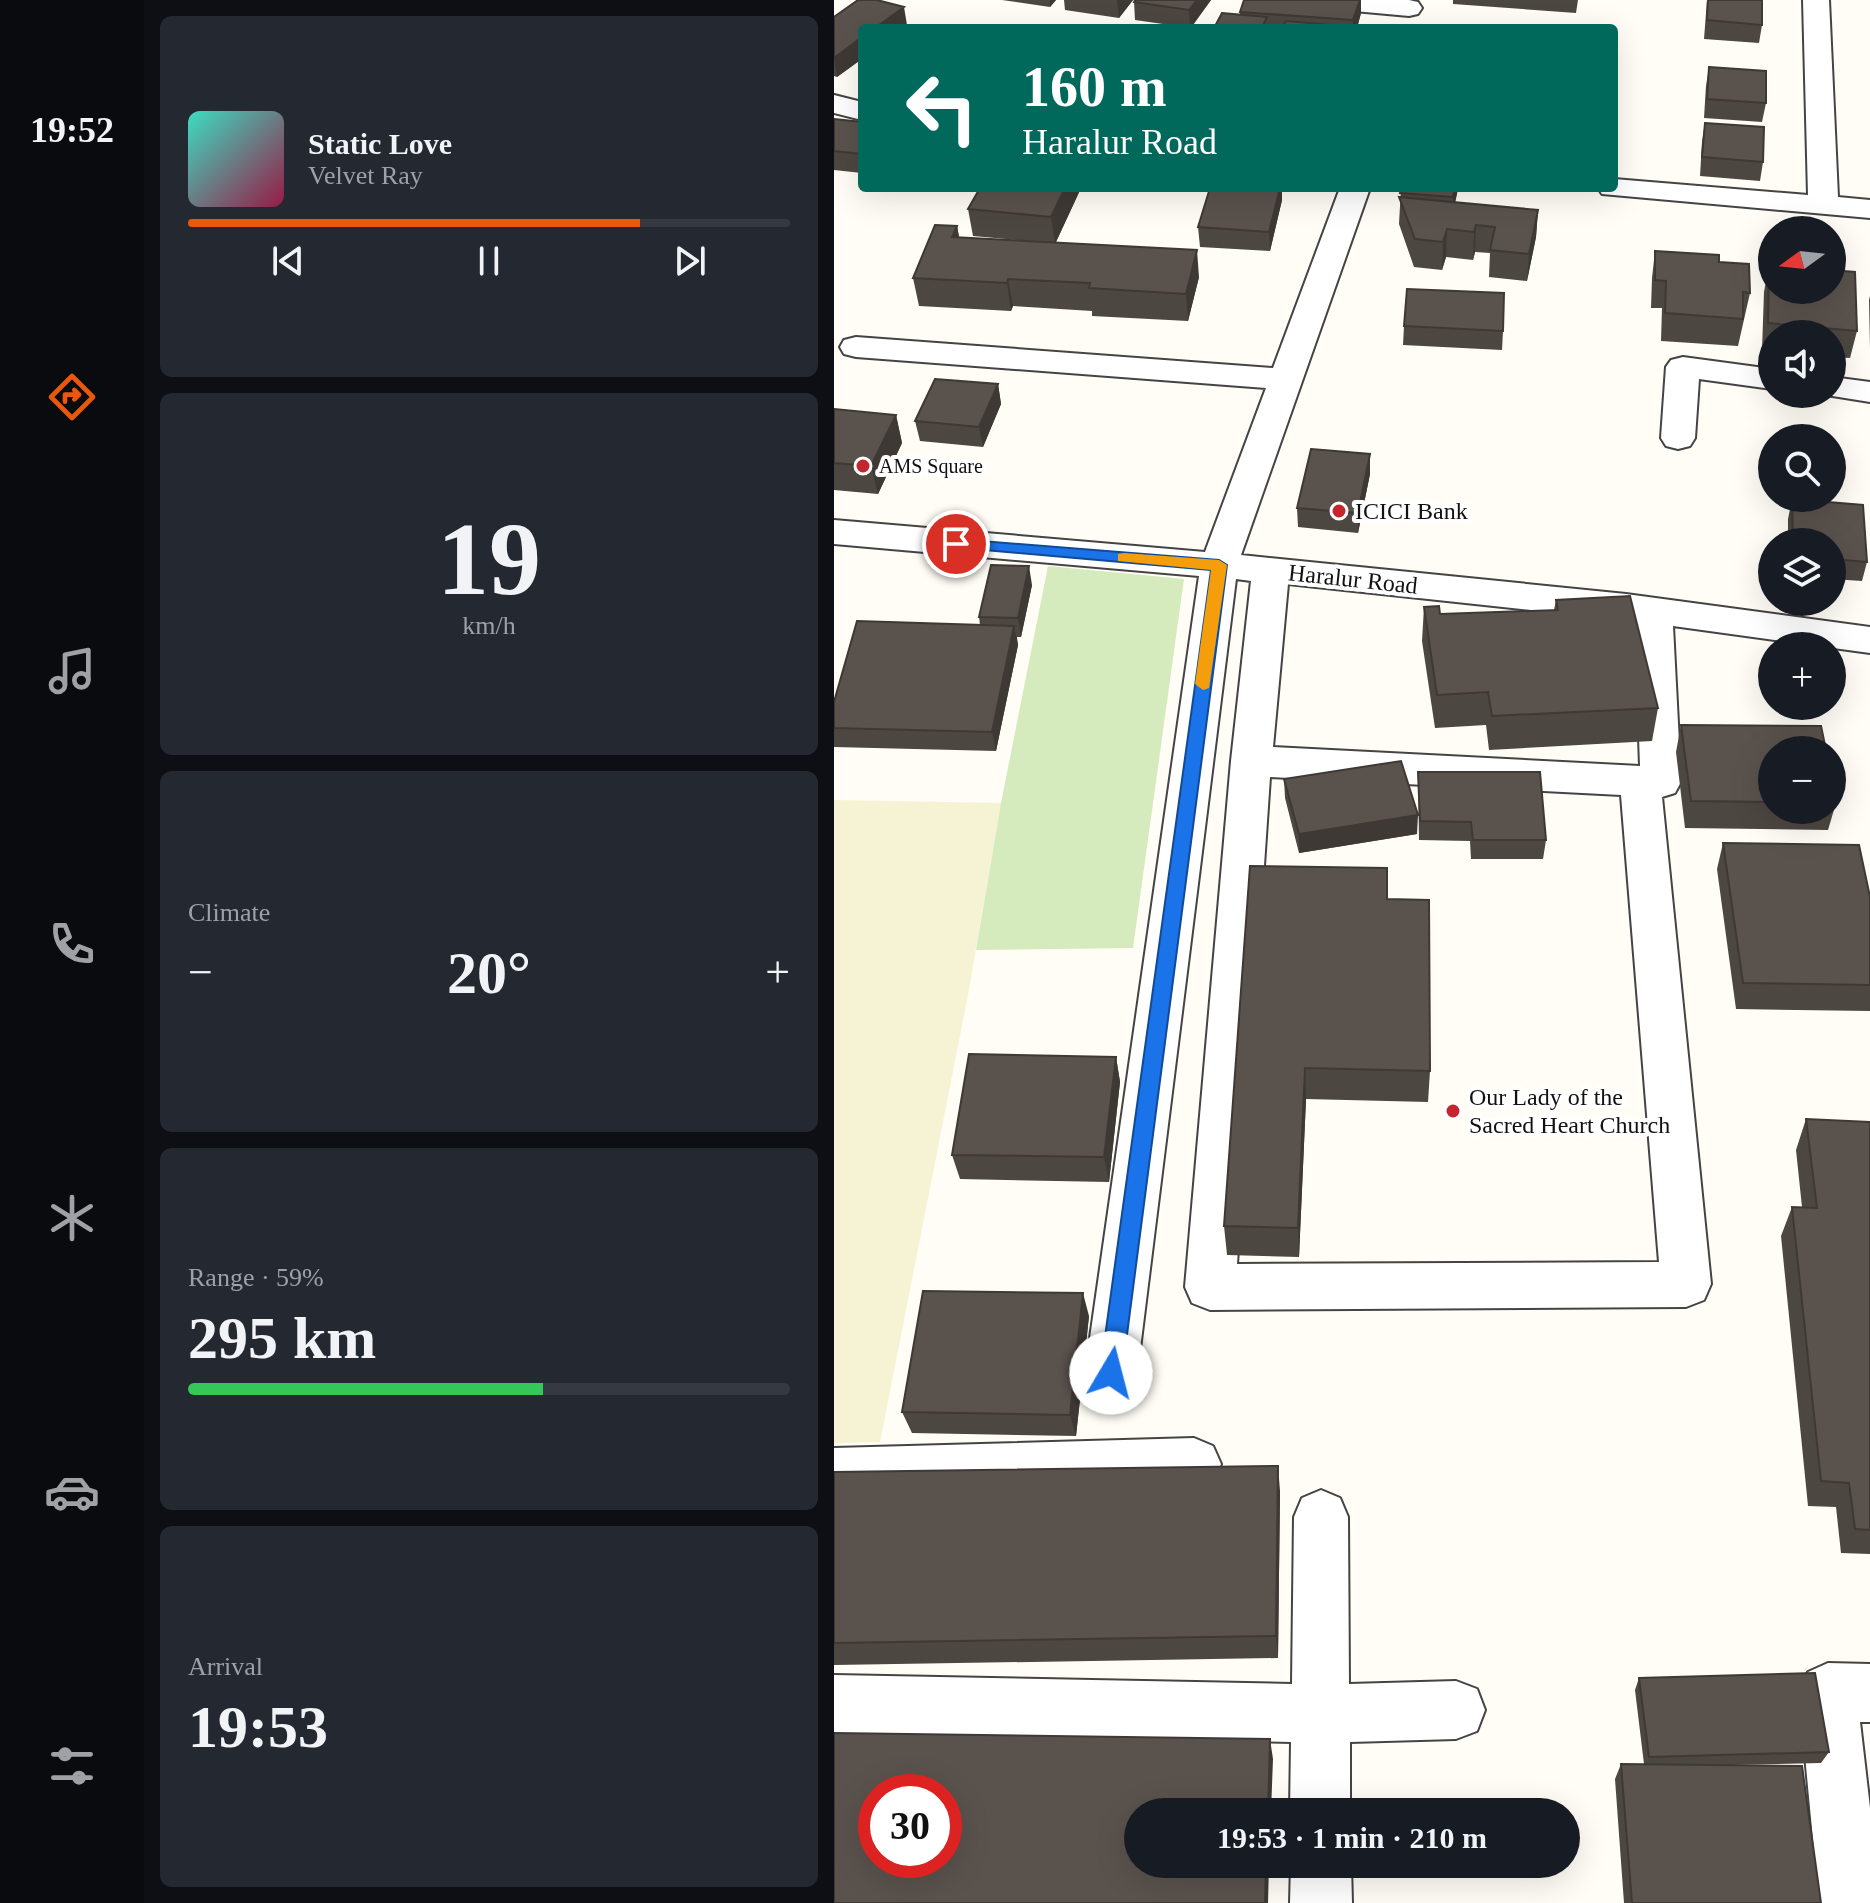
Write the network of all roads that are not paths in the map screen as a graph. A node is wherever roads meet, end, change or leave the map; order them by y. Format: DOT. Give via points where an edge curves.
graph roads {
  1 [pos="1321,0"];
  2 [pos="1816,0"];
  3 [pos="1408,12"];
  4 [pos="834,104"];
  5 [pos="858,110"];
  6 [pos="1618,188"];
  7 [pos="1354,192"];
  8 [pos="1823,206"];
  9 [pos="1870,209"];
  10 [pos="856,347"];
  11 [pos="1758,377"];
  12 [pos="1285,379"];
  13 [pos="1846,389"];
  14 [pos="1870,392"];
  15 [pos="1678,438"];
  16 [pos="834,532"];
  17 [pos="1219,565"];
  18 [pos="1271,570"];
  19 [pos="1653,611"];
  20 [pos="1870,640"];
  21 [pos="1251,761"];
  22 [pos="1640,782"];
  23 [pos="1111,1373"];
  24 [pos="1194,1464"];
  25 [pos="834,1474"];
  26 [pos="1321,1517"];
  27 [pos="1870,1693"];
  28 [pos="834,1704"];
  29 [pos="1456,1710"];
  30 [pos="1320,1714"];
  31 [pos="1320,1798"];
  32 [pos="1321,1878"];
  33 [pos="1321,1903"];
  34 [pos="1850,1903"];
  1 -- 3 [label="street"];
  2 -- 8 [label="street"];
  4 -- 5 [label="street"];
  6 -- 8 [label="street"];
  7 -- 12 [label="street"];
  8 -- 9 [label="street"];
  10 -- 12 [label="street"];
  11 -- 15 [label="street" via="1683,367"];
  12 -- 17 [label="street"];
  13 -- 14 [label="street"];
  16 -- 17 [label="street, Haralur Road"];
  17 -- 18 [label="street, Haralur Road"];
  17 -- 23 [label="street"];
  18 -- 19 [label="street, Haralur Road"];
  18 -- 21 [label="street"];
  19 -- 20 [label="street, Haralur Road"];
  19 -- 22 [label="street" via="1661,782"];
  21 -- 22 [label="street"];
  21 -- 22 [label="street" via="1210,1287 1686,1284"];
  24 -- 25 [label="street"];
  26 -- 30 [label="street"];
  27 -- 34 [label="street" via="1828,1692"];
  28 -- 30 [label="street"];
  29 -- 30 [label="street"];
  30 -- 31 [label="street"];
  32 -- 33 [label="street"];
}
